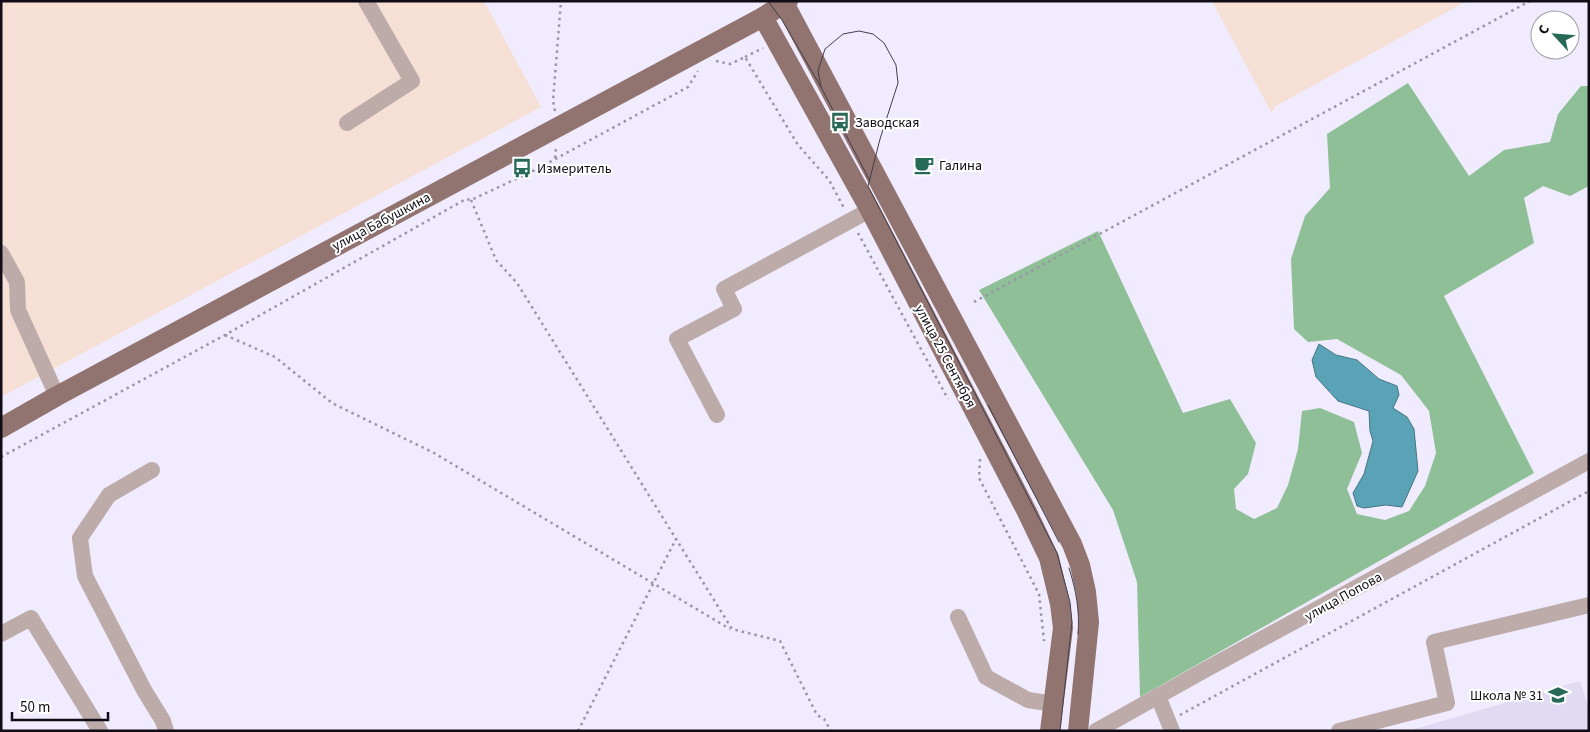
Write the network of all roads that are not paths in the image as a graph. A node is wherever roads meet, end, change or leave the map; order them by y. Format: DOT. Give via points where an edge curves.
graph roads {
  1 [pos="366,1"];
  2 [pos="777,5"];
  3 [pos="347,123"];
  4 [pos="870,210"];
  5 [pos="1,253"];
  6 [pos="57,396"];
  7 [pos="717,415"];
  8 [pos="1,428"];
  9 [pos="1589,461"];
  10 [pos="152,470"];
  11 [pos="1589,605"];
  12 [pos="958,617"];
  13 [pos="1,634"];
  14 [pos="1158,696"];
  15 [pos="1054,704"];
  16 [pos="1170,726"];
  17 [pos="100,731"];
  18 [pos="166,731"];
  19 [pos="1050,731"];
  20 [pos="1078,731"];
  21 [pos="1096,731"];
  22 [pos="1339,731"];
  1 -- 3 [label="street" via="412,81"];
  2 -- 4 [label="main road, улица 25 Сентября"];
  2 -- 6 [label="main road, улица Бабушкина"];
  2 -- 20 [label="main road" via="1072,544 1086,592 1089,622"];
  4 -- 7 [label="street" via="724,289 734,309 677,339"];
  4 -- 15 [label="main road, улица 25 Сентября" via="1049,558 1063,628"];
  5 -- 6 [label="street" via="17,282 18,310"];
  6 -- 8 [label="main road, улица Бабушкина"];
  9 -- 14 [label="street, улица Попова"];
  10 -- 18 [label="street" via="109,495 80,538 85,576"];
  11 -- 22 [label="street" via="1434,642 1447,703"];
  12 -- 15 [label="street" via="986,677 1028,700"];
  13 -- 17 [label="street" via="31,618"];
  14 -- 16 [label="street"];
  14 -- 21 [label="street, улица Попова"];
  15 -- 19 [label="main road, улица 25 Сентября"];
}
